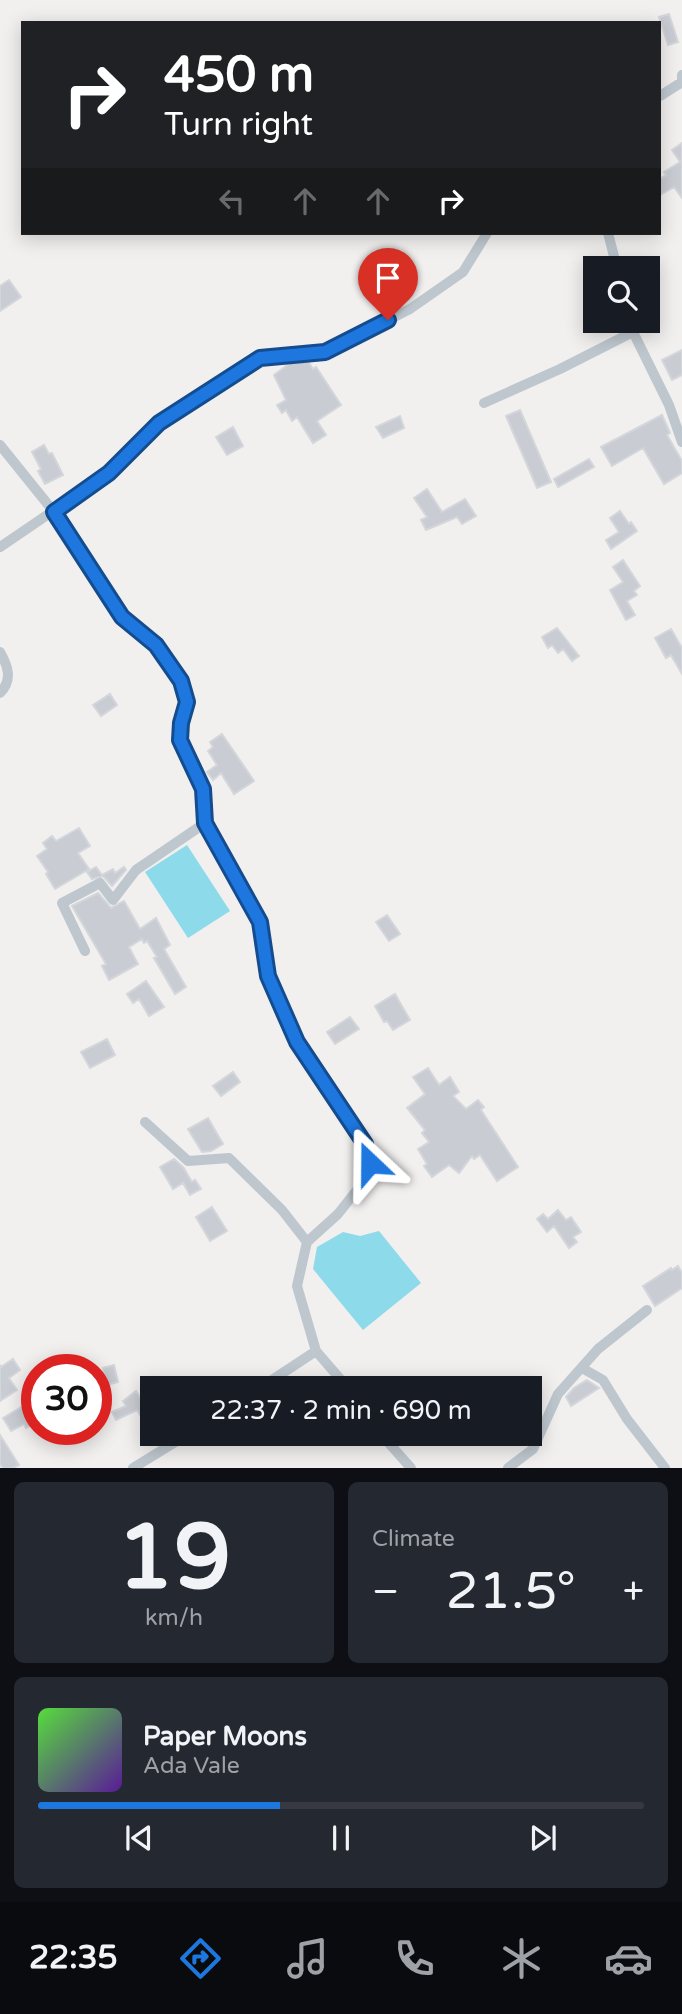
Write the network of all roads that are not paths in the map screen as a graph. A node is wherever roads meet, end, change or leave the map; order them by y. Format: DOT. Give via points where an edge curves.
graph roads {
  1 [pos="682,75"];
  2 [pos="661,95"];
  3 [pos="486,235"];
  4 [pos="609,235"];
  5 [pos="614,256"];
  6 [pos="631,333"];
  7 [pos="633,333"];
  8 [pos="484,403"];
  9 [pos="682,442"];
  10 [pos="0,445"];
  11 [pos="54,512"];
  12 [pos="0,547"];
  13 [pos="0,652"];
  14 [pos="0,693"];
  15 [pos="205,823"];
  16 [pos="85,951"];
  17 [pos="145,1122"];
  18 [pos="307,1242"];
  19 [pos="647,1310"];
  20 [pos="316,1351"];
  21 [pos="582,1368"];
  22 [pos="278,1376"];
  23 [pos="338,1376"];
  24 [pos="169,1446"];
  25 [pos="392,1446"];
  26 [pos="133,1468"];
  27 [pos="411,1468"];
  28 [pos="508,1468"];
  29 [pos="665,1468"];
  1 -- 2 [label="street" via="682,82"];
  3 -- 11 [label="street" via="463,272 410,309 325,352 260,358 159,423 109,473"];
  4 -- 5 [label="street"];
  6 -- 8 [label="street"];
  7 -- 9 [label="street"];
  10 -- 11 [label="street"];
  11 -- 12 [label="street"];
  11 -- 15 [label="street" via="122,617 156,645 181,681 187,702 180,740 203,789"];
  13 -- 14 [label="street" via="9,676"];
  15 -- 16 [label="street" via="136,870 113,900 100,883 62,903"];
  15 -- 18 [label="street" via="260,922 268,976 297,1042 365,1144 370,1163 368,1176 338,1214"];
  17 -- 18 [label="street" via="188,1161 229,1158"];
  18 -- 20 [label="street" via="297,1286"];
  19 -- 21 [label="street" via="598,1349"];
  20 -- 22 [label="street"];
  20 -- 23 [label="street"];
  21 -- 28 [label="street" via="558,1394 533,1449"];
  21 -- 29 [label="street" via="603,1380"];
  24 -- 26 [label="street"];
  25 -- 27 [label="street"];
}
